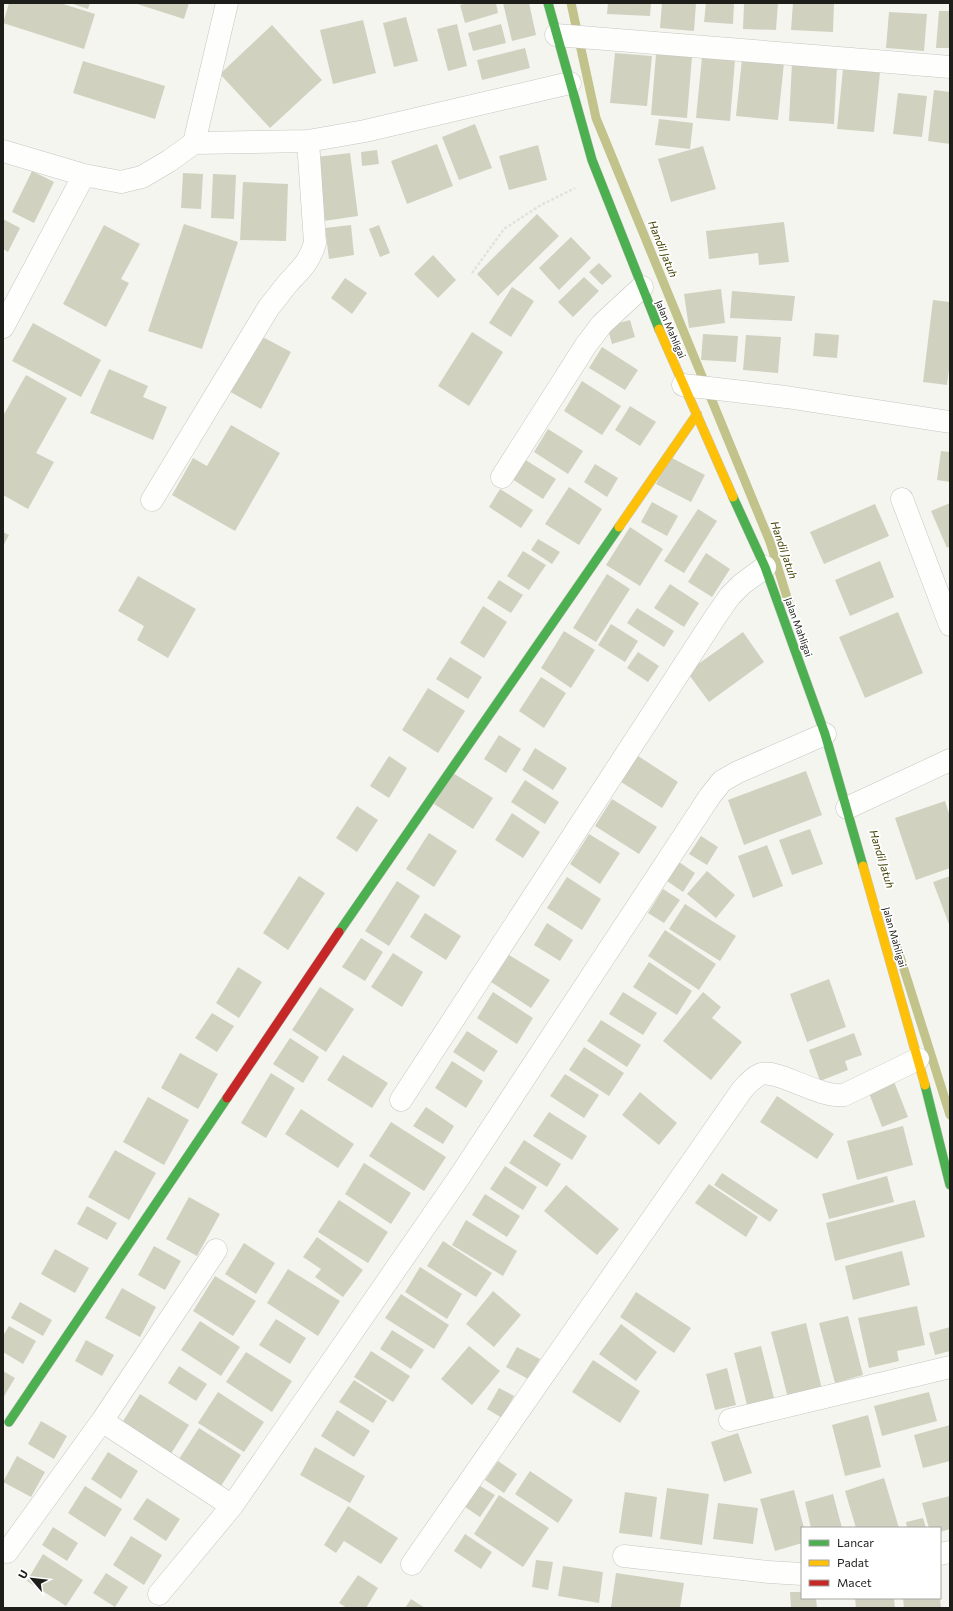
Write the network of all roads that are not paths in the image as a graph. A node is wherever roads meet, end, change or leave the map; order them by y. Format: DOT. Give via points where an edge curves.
graph roads {
  1 [pos="227,3"];
  2 [pos="548,3"];
  3 [pos="572,37"];
  4 [pos="950,68"];
  5 [pos="570,83"];
  6 [pos="308,141"];
  7 [pos="194,143"];
  8 [pos="3,151"];
  9 [pos="84,175"];
  10 [pos="642,287"];
  11 [pos="3,326"];
  12 [pos="700,387"];
  13 [pos="697,414"];
  14 [pos="950,422"];
  15 [pos="502,477"];
  16 [pos="902,499"];
  17 [pos="152,500"];
  18 [pos="765,567"];
  19 [pos="950,625"];
  20 [pos="825,734"];
  21 [pos="950,760"];
  22 [pos="852,806"];
  23 [pos="918,1059"];
  24 [pos="401,1100"];
  25 [pos="950,1185"];
  26 [pos="216,1250"];
  27 [pos="950,1367"];
  28 [pos="730,1420"];
  29 [pos="102,1421"];
  30 [pos="9,1422"];
  31 [pos="232,1506"];
  32 [pos="7,1552"];
  33 [pos="624,1556"];
  34 [pos="412,1564"];
  35 [pos="801,1574"];
  36 [pos="159,1594"];
  1 -- 7 [label="street"];
  2 -- 3 [label="street, Jalan Mahligai"];
  3 -- 4 [label="street"];
  3 -- 5 [label="street, Jalan Mahligai"];
  5 -- 6 [label="street" via="365,131"];
  5 -- 10 [label="street, Jalan Mahligai" via="592,160"];
  6 -- 7 [label="street"];
  6 -- 17 [label="street" via="315,243 312,253 304,267 269,307"];
  7 -- 9 [label="street" via="142,177 121,182"];
  8 -- 9 [label="street"];
  9 -- 11 [label="street"];
  10 -- 12 [label="street, Jalan Mahligai"];
  10 -- 15 [label="street" via="602,324 586,345"];
  12 -- 13 [label="street, Jalan Mahligai"];
  12 -- 14 [label="street" via="786,397"];
  13 -- 18 [label="street, Jalan Mahligai"];
  13 -- 30 [label="street" via="362,898"];
  16 -- 19 [label="street"];
  18 -- 20 [label="street, Jalan Mahligai"];
  18 -- 24 [label="street" via="730,596 716,616"];
  20 -- 22 [label="street, Jalan Mahligai"];
  20 -- 31 [label="street" via="738,772 722,781 710,796 460,1176"];
  21 -- 22 [label="street"];
  22 -- 23 [label="street, Jalan Mahligai"];
  23 -- 25 [label="street, Jalan Mahligai"];
  23 -- 34 [label="street" via="844,1095 824,1093 770,1073 760,1074 742,1090"];
  26 -- 29 [label="street"];
  27 -- 28 [label="street"];
  29 -- 31 [label="street"];
  29 -- 32 [label="street"];
  31 -- 36 [label="street"];
  33 -- 35 [label="street"];
}
